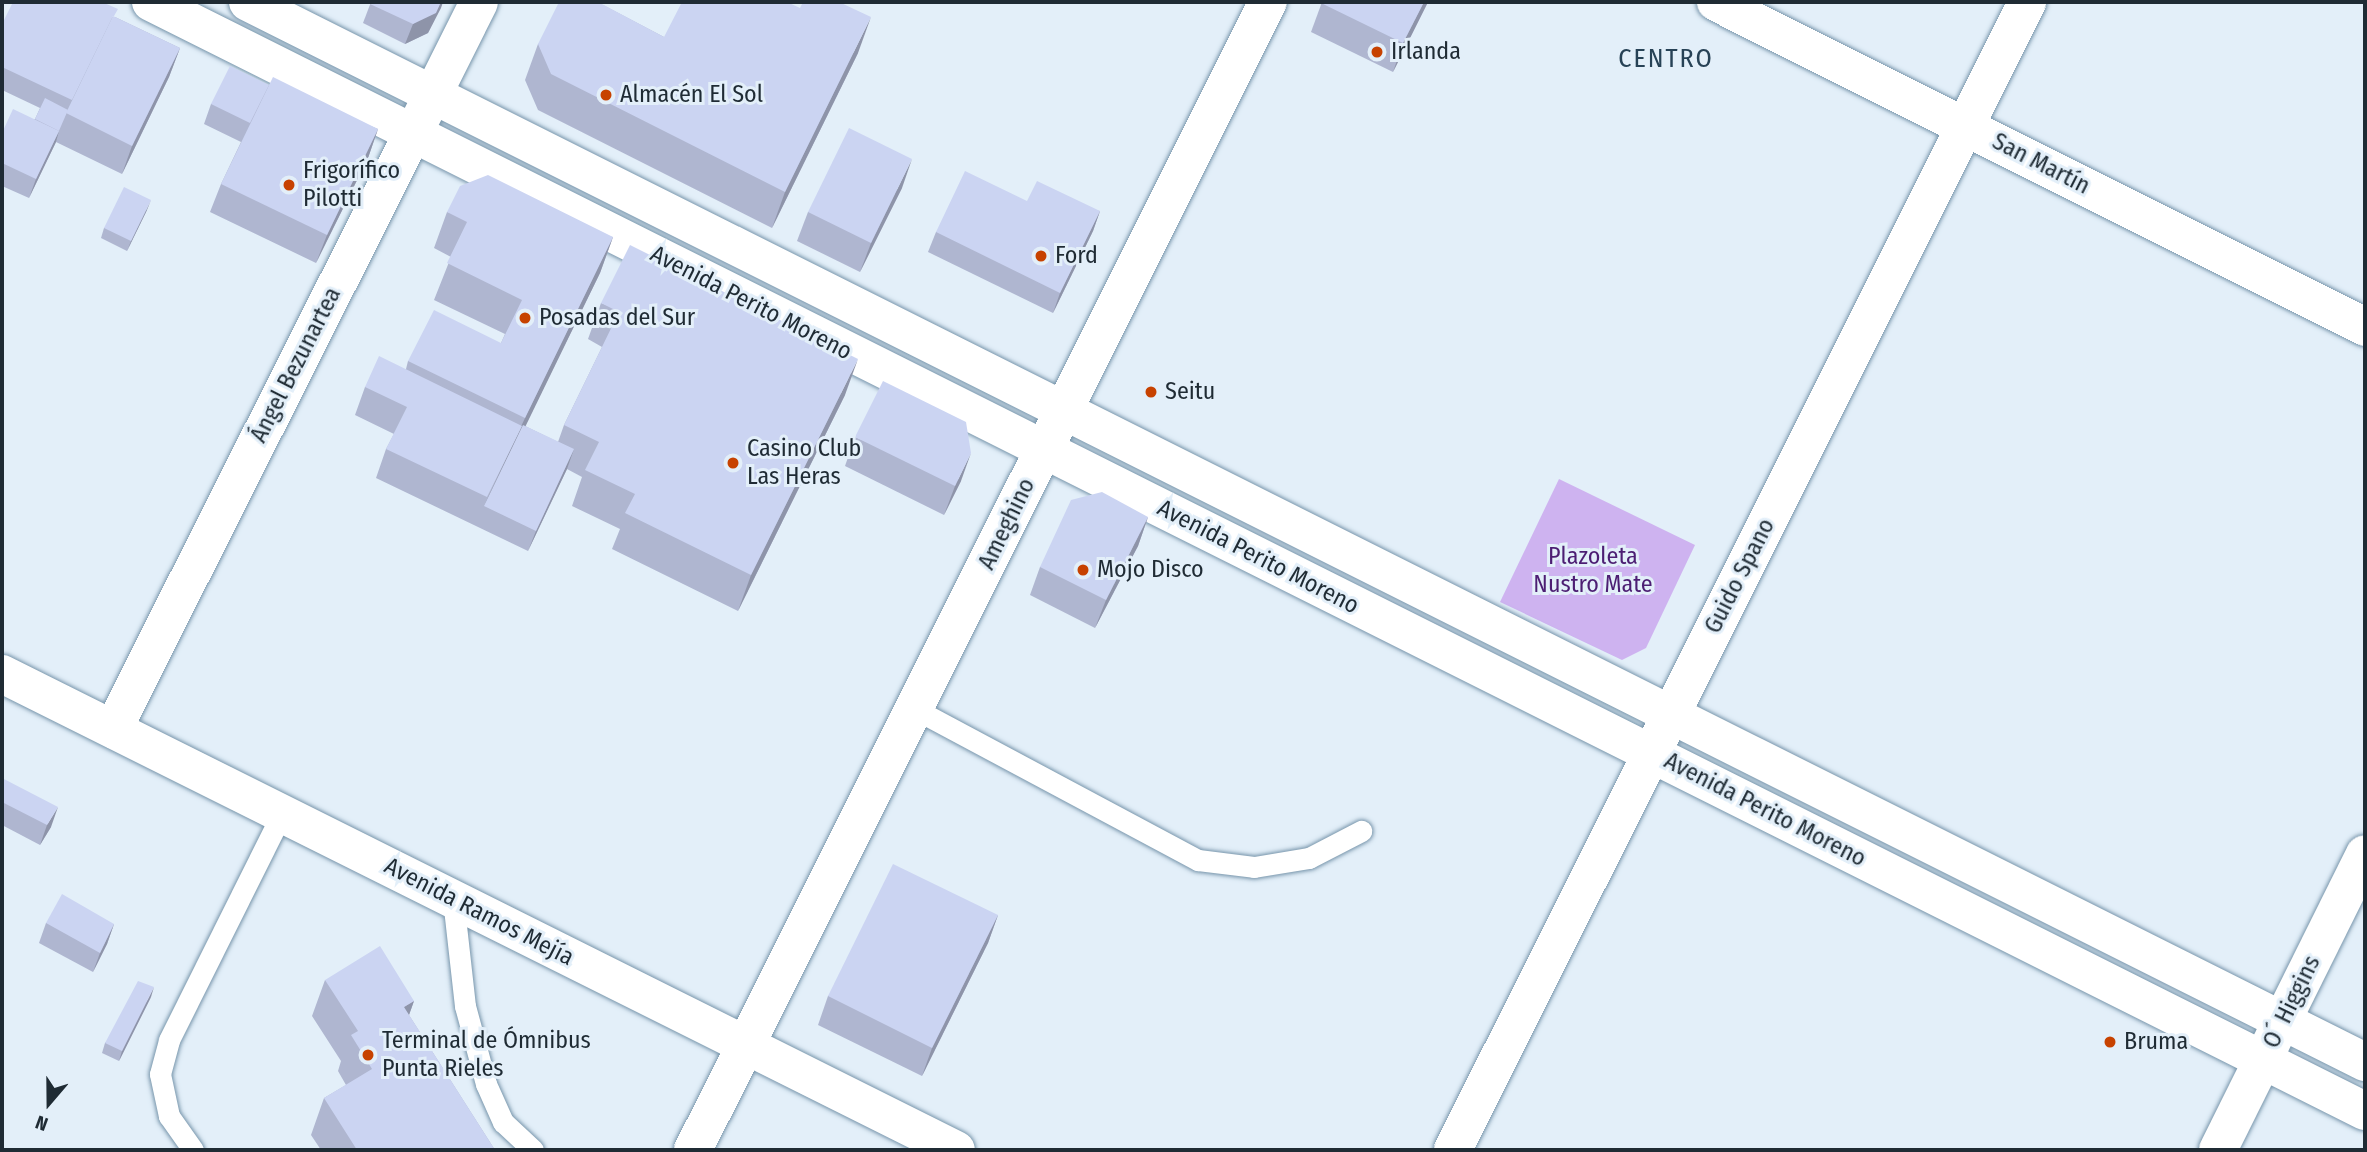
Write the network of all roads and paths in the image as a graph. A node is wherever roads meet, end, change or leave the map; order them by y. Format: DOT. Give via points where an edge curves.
graph roads {
  1 [pos="151,2"];
  2 [pos="248,2"];
  3 [pos="479,2"];
  4 [pos="1268,2"];
  5 [pos="1716,2"];
  6 [pos="2027,2"];
  7 [pos="433,94"];
  8 [pos="1965,126"];
  9 [pos="413,133"];
  10 [pos="2365,327"];
  11 [pos="1064,410"];
  12 [pos="1044,450"];
  13 [pos="2,674"];
  14 [pos="915,709"];
  15 [pos="1671,715"];
  16 [pos="113,729"];
  17 [pos="1651,753"];
  18 [pos="282,813"];
  19 [pos="1361,831"];
  20 [pos="2365,854"];
  21 [pos="453,899"];
  22 [pos="2282,1021"];
  23 [pos="747,1046"];
  24 [pos="2263,1060"];
  25 [pos="2365,1062"];
  26 [pos="2365,1111"];
  27 [pos="193,1150"];
  28 [pos="533,1150"];
  29 [pos="693,1150"];
  30 [pos="956,1150"];
  31 [pos="1453,1150"];
  32 [pos="2218,1150"];
  1 -- 9 [label="street, Avenida Perito Moreno"];
  2 -- 7 [label="street, Avenida Perito Moreno"];
  3 -- 7 [label="street, Ángel Bezunartea"];
  4 -- 11 [label="street, Ameghino"];
  5 -- 8 [label="street, San Martín"];
  6 -- 8 [label="street, Guido Spano"];
  7 -- 9 [label="street, Ángel Bezunartea"];
  7 -- 11 [label="street, Avenida Perito Moreno"];
  8 -- 10 [label="street, San Martín"];
  8 -- 15 [label="street, Guido Spano"];
  9 -- 12 [label="street, Avenida Perito Moreno"];
  9 -- 16 [label="street, Ángel Bezunartea"];
  11 -- 12 [label="street, Ameghino"];
  11 -- 15 [label="street, Avenida Perito Moreno"];
  12 -- 14 [label="street, Ameghino"];
  12 -- 17 [label="street, Avenida Perito Moreno"];
  13 -- 16 [label="street, Avenida Ramos Mejía"];
  14 -- 19 [label="lane" via="1198,860 1254,867 1309,858"];
  14 -- 23 [label="street, Ameghino"];
  15 -- 17 [label="street, Guido Spano"];
  15 -- 22 [label="street, Avenida Perito Moreno"];
  16 -- 18 [label="street, Avenida Ramos Mejía"];
  17 -- 24 [label="street, Avenida Perito Moreno"];
  17 -- 31 [label="street, Guido Spano"];
  18 -- 21 [label="street, Avenida Ramos Mejía"];
  18 -- 27 [label="lane" via="169,1041 160,1074 169,1116"];
  20 -- 22 [label="street, O´ Higgins"];
  21 -- 23 [label="street, Avenida Ramos Mejía"];
  21 -- 28 [label="lane" via="465,1006 486,1084 503,1122"];
  22 -- 24 [label="street, O´ Higgins"];
  22 -- 25 [label="street, Avenida Perito Moreno"];
  23 -- 29 [label="street, Ameghino"];
  23 -- 30 [label="street, Avenida Ramos Mejía"];
  24 -- 26 [label="street, Avenida Perito Moreno"];
  24 -- 32 [label="street, O´ Higgins"];
}
